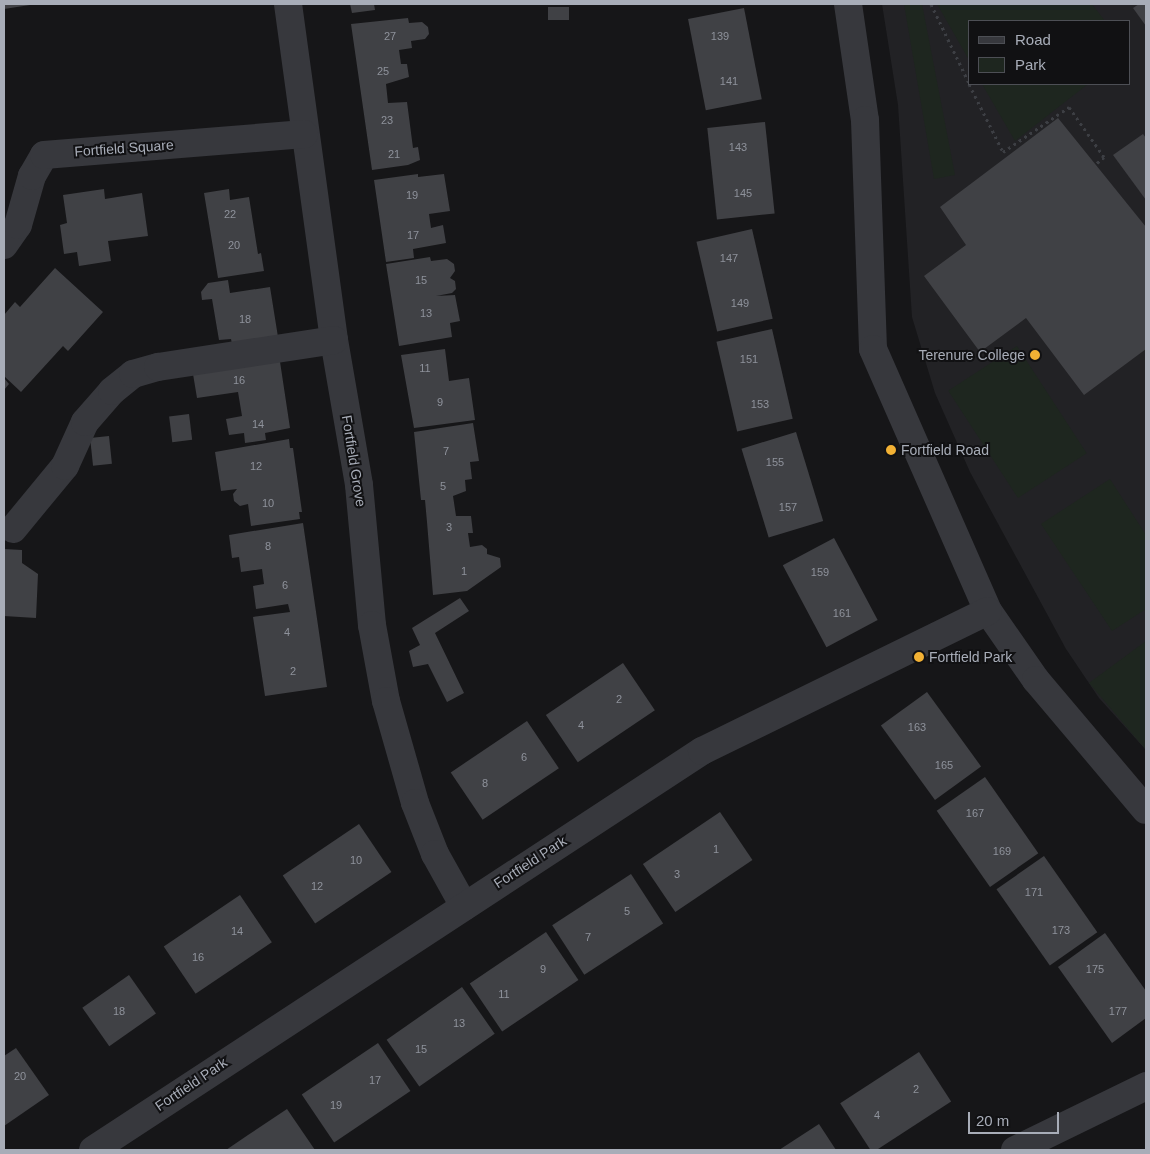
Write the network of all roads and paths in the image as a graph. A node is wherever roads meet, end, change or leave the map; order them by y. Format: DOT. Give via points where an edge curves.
graph roads {
  1 [pos="288,4"];
  2 [pos="848,4"];
  3 [pos="931,4"];
  4 [pos="968,81"];
  5 [pos="970,85"];
  6 [pos="304,134"];
  7 [pos="1096,164"];
  8 [pos="4,245"];
  9 [pos="334,340"];
  10 [pos="13,529"];
  11 [pos="988,611"];
  12 [pos="1146,810"];
  13 [pos="464,906"];
  14 [pos="1146,1086"];
  15 [pos="93,1150"];
  16 [pos="1015,1150"];
  1 -- 6 [label="street, Fortfield Grove"];
  2 -- 11 [label="street" via="865,120 874,349"];
  3 -- 4 [label="path"];
  5 -- 7 [label="path" via="1003,152 1069,107 1104,157"];
  6 -- 8 [label="street, Fortfield Square" via="44,155 32,176 18,225"];
  6 -- 9 [label="street, Fortfield Grove"];
  9 -- 10 [label="street" via="158,367 133,374 112,391 85,422 65,466"];
  9 -- 13 [label="street, Fortfield Grove" via="359,485 372,625 386,701 415,803 435,854"];
  11 -- 12 [label="street" via="1036,680"];
  11 -- 13 [label="street, Fortfield Park" via="702,750"];
  13 -- 15 [label="street, Fortfield Park"];
  14 -- 16 [label="street"];
}
